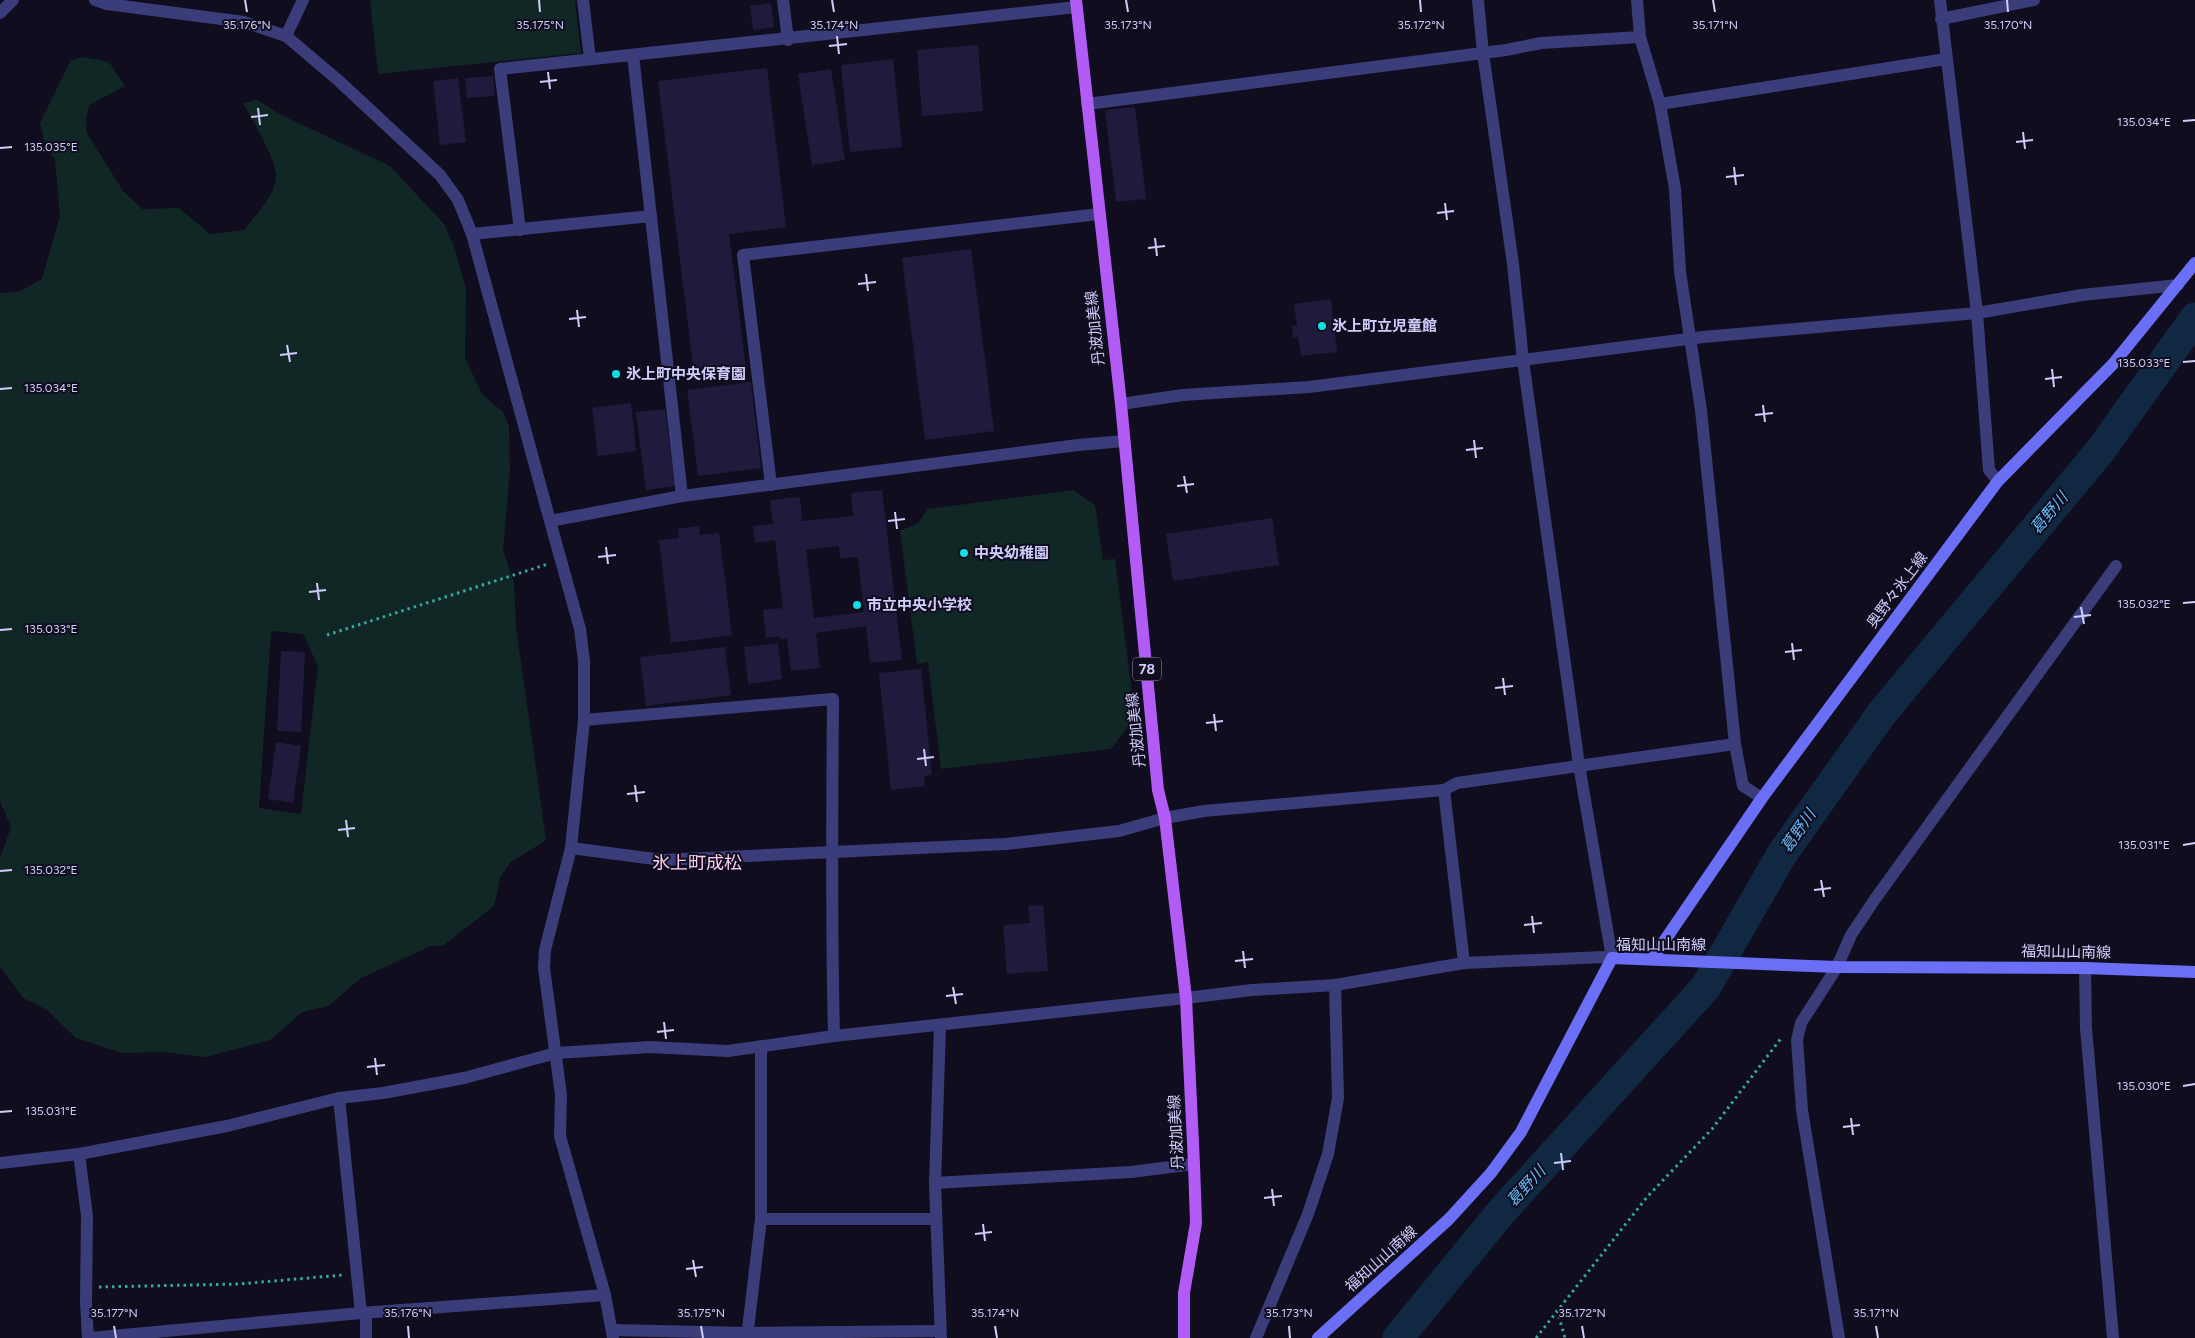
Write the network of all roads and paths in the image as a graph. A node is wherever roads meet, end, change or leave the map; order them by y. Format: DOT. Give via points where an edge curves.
graph roads {
  1 [pos="13,0"];
  2 [pos="95,0"];
  3 [pos="303,0"];
  4 [pos="583,0"];
  5 [pos="783,0"];
  6 [pos="1478,0"];
  7 [pos="1637,0"];
  8 [pos="1940,0"];
  9 [pos="2034,0"];
  10 [pos="1077,4"];
  11 [pos="0,13"];
  12 [pos="1942,19"];
  13 [pos="286,36"];
  14 [pos="1640,37"];
  15 [pos="788,40"];
  16 [pos="1483,53"];
  17 [pos="633,55"];
  18 [pos="590,59"];
  19 [pos="1946,59"];
  20 [pos="1087,104"];
  21 [pos="1660,104"];
  22 [pos="1099,214"];
  23 [pos="651,216"];
  24 [pos="520,230"];
  25 [pos="472,234"];
  26 [pos="2195,263"];
  27 [pos="2178,286"];
  28 [pos="1977,314"];
  29 [pos="1690,339"];
  30 [pos="1523,360"];
  31 [pos="1121,404"];
  32 [pos="1124,441"];
  33 [pos="1998,481"];
  34 [pos="771,485"];
  35 [pos="682,496"];
  36 [pos="550,520"];
  37 [pos="561,560"];
  38 [pos="2116,566"];
  39 [pos="328,635"];
  40 [pos="584,720"];
  41 [pos="1734,744"];
  42 [pos="1579,765"];
  43 [pos="1444,790"];
  44 [pos="1762,798"];
  45 [pos="1165,818"];
  46 [pos="571,848"];
  47 [pos="833,854"];
  48 [pos="1612,958"];
  49 [pos="1657,959"];
  50 [pos="1464,963"];
  51 [pos="1832,966"];
  52 [pos="2085,968"];
  53 [pos="2195,972"];
  54 [pos="1335,986"];
  55 [pos="1186,998"];
  56 [pos="1801,1023"];
  57 [pos="940,1026"];
  58 [pos="834,1036"];
  59 [pos="761,1046"];
  60 [pos="556,1053"];
  61 [pos="339,1098"];
  62 [pos="79,1154"];
  63 [pos="0,1163"];
  64 [pos="1194,1164"];
  65 [pos="935,1183"];
  66 [pos="761,1219"];
  67 [pos="936,1219"];
  68 [pos="357,1274"];
  69 [pos="86,1287"];
  70 [pos="605,1295"];
  71 [pos="1557,1310"];
  72 [pos="363,1313"];
  73 [pos="613,1334"];
  74 [pos="941,1334"];
  75 [pos="747,1336"];
  76 [pos="89,1338"];
  77 [pos="366,1338"];
  78 [pos="1184,1338"];
  79 [pos="1256,1338"];
  80 [pos="1318,1338"];
  81 [pos="1536,1338"];
  82 [pos="1565,1338"];
  83 [pos="1838,1338"];
  84 [pos="2114,1338"];
  1 -- 11 [label="street"];
  2 -- 13 [label="street" via="244,22"];
  3 -- 13 [label="street"];
  4 -- 18 [label="street"];
  5 -- 15 [label="street"];
  6 -- 16 [label="street"];
  7 -- 14 [label="street"];
  8 -- 12 [label="street"];
  9 -- 12 [label="street"];
  10 -- 15 [label="street"];
  10 -- 20 [label="main road, 丹波加美線 / 78"];
  12 -- 19 [label="street"];
  13 -- 25 [label="street" via="440,175 458,200"];
  14 -- 16 [label="street" via="1542,43"];
  14 -- 21 [label="street"];
  15 -- 17 [label="street"];
  16 -- 20 [label="street"];
  16 -- 30 [label="street" via="1514,264"];
  17 -- 18 [label="street"];
  17 -- 23 [label="street"];
  18 -- 24 [label="street" via="500,69"];
  19 -- 21 [label="street"];
  19 -- 28 [label="street"];
  20 -- 22 [label="main road, 丹波加美線 / 78"];
  21 -- 29 [label="street" via="1676,189 1680,272"];
  22 -- 31 [label="main road, 丹波加美線 / 78"];
  22 -- 34 [label="street" via="743,255"];
  23 -- 24 [label="street"];
  23 -- 35 [label="street"];
  24 -- 25 [label="street"];
  25 -- 36 [label="street"];
  26 -- 27 [label="main road, 奥野々氷上線"];
  27 -- 28 [label="street" via="2082,294"];
  27 -- 33 [label="main road, 奥野々氷上線" via="2113,364"];
  28 -- 29 [label="street"];
  28 -- 33 [label="street" via="1989,470"];
  29 -- 30 [label="street"];
  29 -- 41 [label="street" via="1700,405"];
  30 -- 31 [label="street" via="1309,387 1183,395"];
  30 -- 42 [label="street"];
  31 -- 32 [label="main road, 丹波加美線 / 78"];
  32 -- 34 [label="street"];
  32 -- 45 [label="main road, 丹波加美線 / 78" via="1158,790"];
  33 -- 44 [label="main road, 奥野々氷上線"];
  34 -- 35 [label="street"];
  35 -- 36 [label="street"];
  36 -- 37 [label="street"];
  37 -- 39 [label="path"];
  37 -- 40 [label="street" via="580,629 584,661"];
  38 -- 51 [label="street" via="1875,899"];
  40 -- 46 [label="street"];
  40 -- 47 [label="street" via="833,699"];
  41 -- 42 [label="street"];
  41 -- 44 [label="street" via="1743,786"];
  42 -- 43 [label="street" via="1457,783"];
  42 -- 48 [label="street"];
  43 -- 45 [label="street" via="1204,811"];
  43 -- 50 [label="street"];
  44 -- 49 [label="main road, 奥野々氷上線"];
  45 -- 47 [label="street" via="1119,831 1016,843"];
  45 -- 55 [label="main road, 丹波加美線 / 78"];
  46 -- 47 [label="street" via="662,860"];
  46 -- 60 [label="street" via="545,950 544,968"];
  47 -- 58 [label="street" via="830,895"];
  48 -- 49 [label="main road, 福知山山南線"];
  48 -- 50 [label="street"];
  48 -- 80 [label="main road, 福知山山南線" via="1521,1132 1490,1173 1449,1219"];
  49 -- 51 [label="main road, 福知山山南線"];
  50 -- 54 [label="street"];
  51 -- 52 [label="main road, 福知山山南線"];
  51 -- 56 [label="street"];
  52 -- 53 [label="main road, 福知山山南線"];
  52 -- 84 [label="street" via="2086,1028"];
  54 -- 55 [label="street" via="1252,990"];
  54 -- 79 [label="street" via="1338,1098 1328,1154 1308,1214"];
  55 -- 57 [label="street"];
  55 -- 64 [label="main road, 丹波加美線 / 78"];
  56 -- 71 [label="path" via="1787,1030 1712,1129 1647,1197"];
  56 -- 83 [label="street" via="1797,1040 1802,1110"];
  57 -- 58 [label="street"];
  57 -- 65 [label="street"];
  58 -- 59 [label="street"];
  59 -- 60 [label="street" via="728,1051 650,1047"];
  59 -- 66 [label="street"];
  60 -- 61 [label="street" via="464,1078 382,1094"];
  60 -- 70 [label="street" via="561,1096 560,1136"];
  61 -- 62 [label="street" via="227,1126"];
  61 -- 68 [label="street"];
  62 -- 63 [label="street"];
  62 -- 69 [label="street" via="87,1216"];
  64 -- 65 [label="street" via="1131,1172"];
  64 -- 78 [label="main road, 丹波加美線 / 78" via="1196,1223 1184,1293"];
  65 -- 67 [label="street"];
  66 -- 67 [label="street"];
  66 -- 75 [label="street"];
  67 -- 74 [label="street"];
  68 -- 69 [label="path" via="239,1284"];
  68 -- 72 [label="street"];
  69 -- 76 [label="street"];
  70 -- 72 [label="street"];
  70 -- 73 [label="street"];
  71 -- 81 [label="path"];
  71 -- 82 [label="path"];
  72 -- 76 [label="street"];
  72 -- 77 [label="street"];
  73 -- 75 [label="street"];
  74 -- 75 [label="street"];
}
